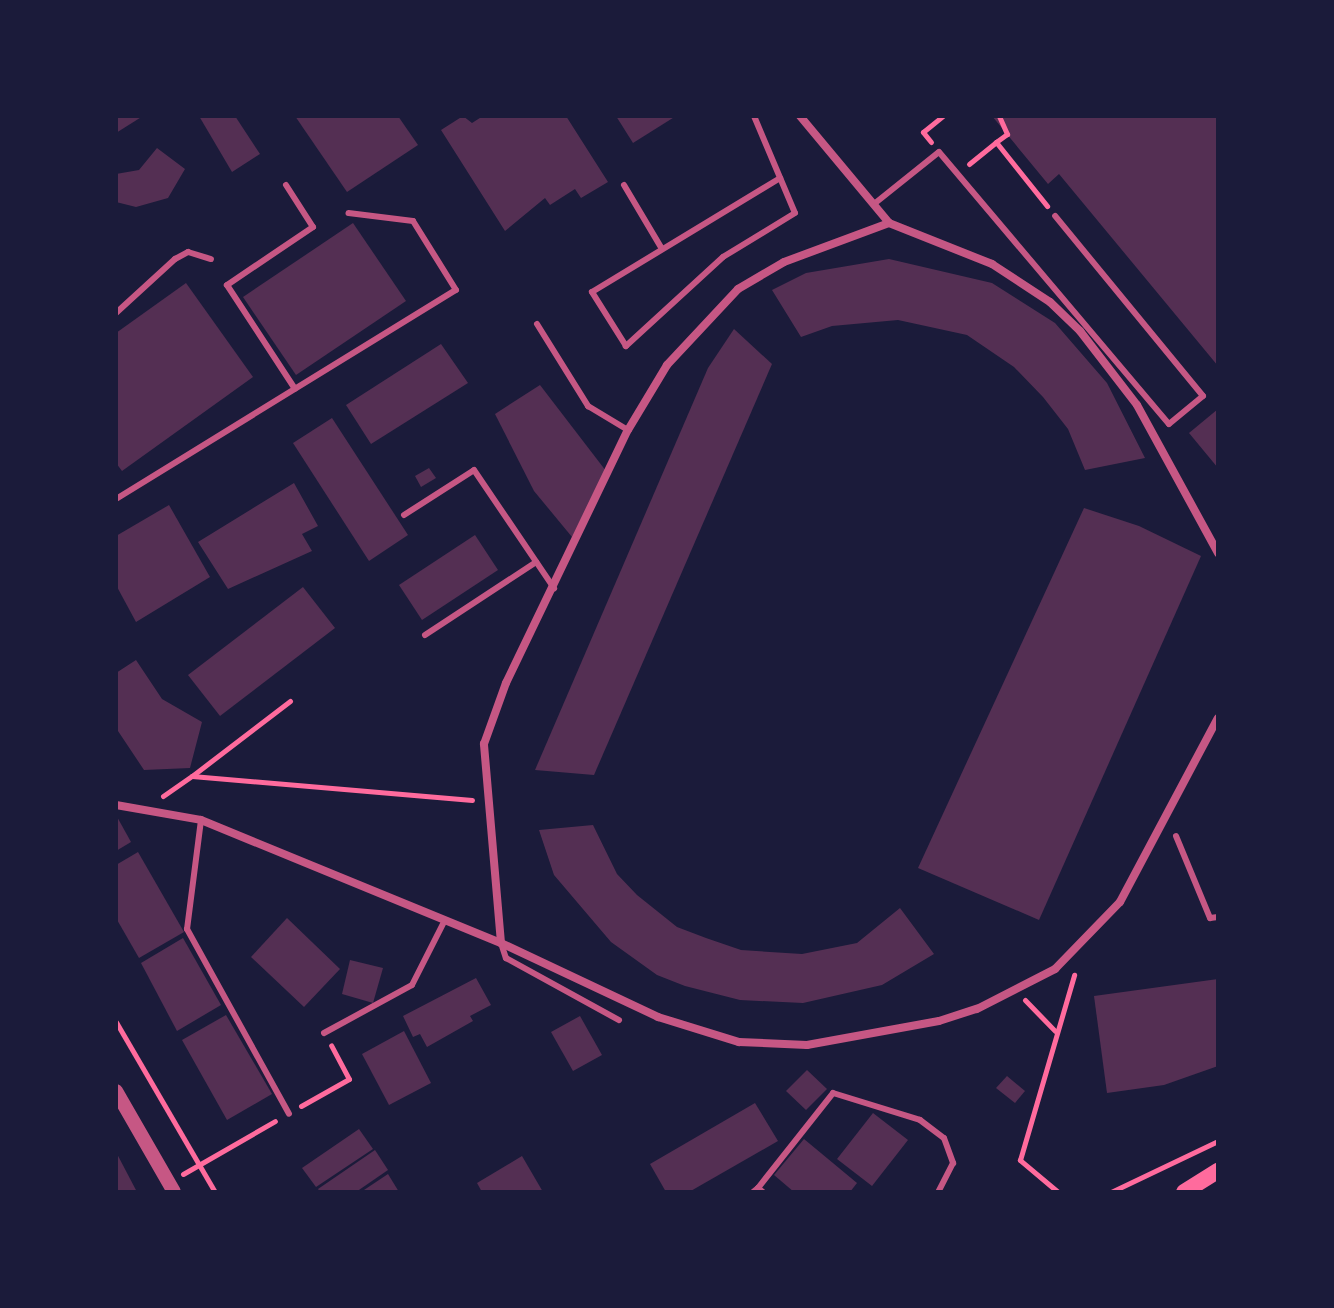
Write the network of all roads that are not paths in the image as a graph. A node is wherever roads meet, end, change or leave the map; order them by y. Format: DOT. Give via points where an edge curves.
graph roads {
  1 [pos="754,116"];
  2 [pos="800,116"];
  3 [pos="780,178"];
  4 [pos="286,185"];
  5 [pos="624,185"];
  6 [pos="874,204"];
  7 [pos="348,213"];
  8 [pos="1055,216"];
  9 [pos="889,223"];
  10 [pos="662,249"];
  11 [pos="211,259"];
  12 [pos="116,313"];
  13 [pos="537,324"];
  14 [pos="295,389"];
  15 [pos="628,430"];
  16 [pos="116,499"];
  17 [pos="404,515"];
  18 [pos="1218,553"];
  19 [pos="536,562"];
  20 [pos="554,588"];
  21 [pos="425,635"];
  22 [pos="1218,718"];
  23 [pos="116,805"];
  24 [pos="201,820"];
  25 [pos="1176,836"];
  26 [pos="1218,917"];
  27 [pos="444,922"];
  28 [pos="501,943"];
  29 [pos="619,1020"];
  30 [pos="324,1033"];
  31 [pos="116,1091"];
  32 [pos="289,1114"];
  33 [pos="1218,1171"];
  34 [pos="758,1191"];
  35 [pos="174,1192"];
  36 [pos="938,1192"];
  37 [pos="1184,1192"];
  1 -- 3 [label="lane"];
  2 -- 6 [label="street"];
  3 -- 10 [label="lane"];
  3 -- 10 [label="lane" via="795,213 723,257 626,346 592,292"];
  4 -- 14 [label="lane" via="313,227 227,285"];
  5 -- 10 [label="lane"];
  6 -- 8 [label="lane" via="939,152 1169,424 1203,396"];
  6 -- 9 [label="street"];
  7 -- 14 [label="lane" via="413,221 456,290"];
  9 -- 15 [label="street" via="784,262 738,289 667,365"];
  9 -- 18 [label="street" via="992,264 1050,302 1080,331 1137,405"];
  11 -- 12 [label="lane" via="188,252 175,259"];
  13 -- 15 [label="lane" via="588,406"];
  14 -- 16 [label="lane"];
  15 -- 20 [label="street"];
  17 -- 19 [label="lane" via="474,470"];
  19 -- 20 [label="lane"];
  19 -- 21 [label="lane"];
  20 -- 28 [label="street" via="492,716 484,744"];
  22 -- 28 [label="street" via="1144,864 1084,944 1016,991 939,1021 807,1045 739,1042 658,1017"];
  23 -- 24 [label="street"];
  24 -- 27 [label="street"];
  24 -- 32 [label="lane" via="187,929"];
  25 -- 26 [label="lane" via="1210,918"];
  27 -- 28 [label="street"];
  27 -- 30 [label="lane" via="412,985"];
  28 -- 29 [label="lane" via="506,958"];
  31 -- 35 [label="street"];
  33 -- 37 [label="main road"];
  34 -- 36 [label="lane" via="833,1093 920,1120 944,1138 953,1163"];
}
